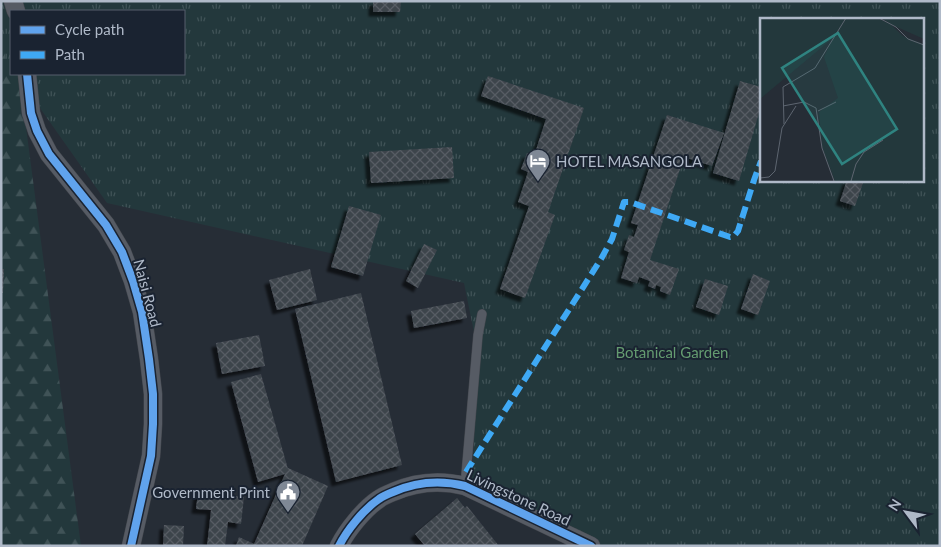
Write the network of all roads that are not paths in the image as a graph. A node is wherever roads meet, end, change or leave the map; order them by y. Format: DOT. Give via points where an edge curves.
graph roads {
  1 [pos="27,75"];
  2 [pos="482,314"];
  3 [pos="465,486"];
  4 [pos="131,546"];
  5 [pos="339,546"];
  6 [pos="591,546"];
  1 -- 4 [label="street, Naisi Road" via="36,131 49,154 106,225 122,252 142,312 153,394 153,424 151,456"];
  2 -- 3 [label="lane"];
  3 -- 5 [label="street, Livingstone Road" via="432,482 404,487 379,498 360,515"];
  3 -- 6 [label="street, Livingstone Road"];
}
